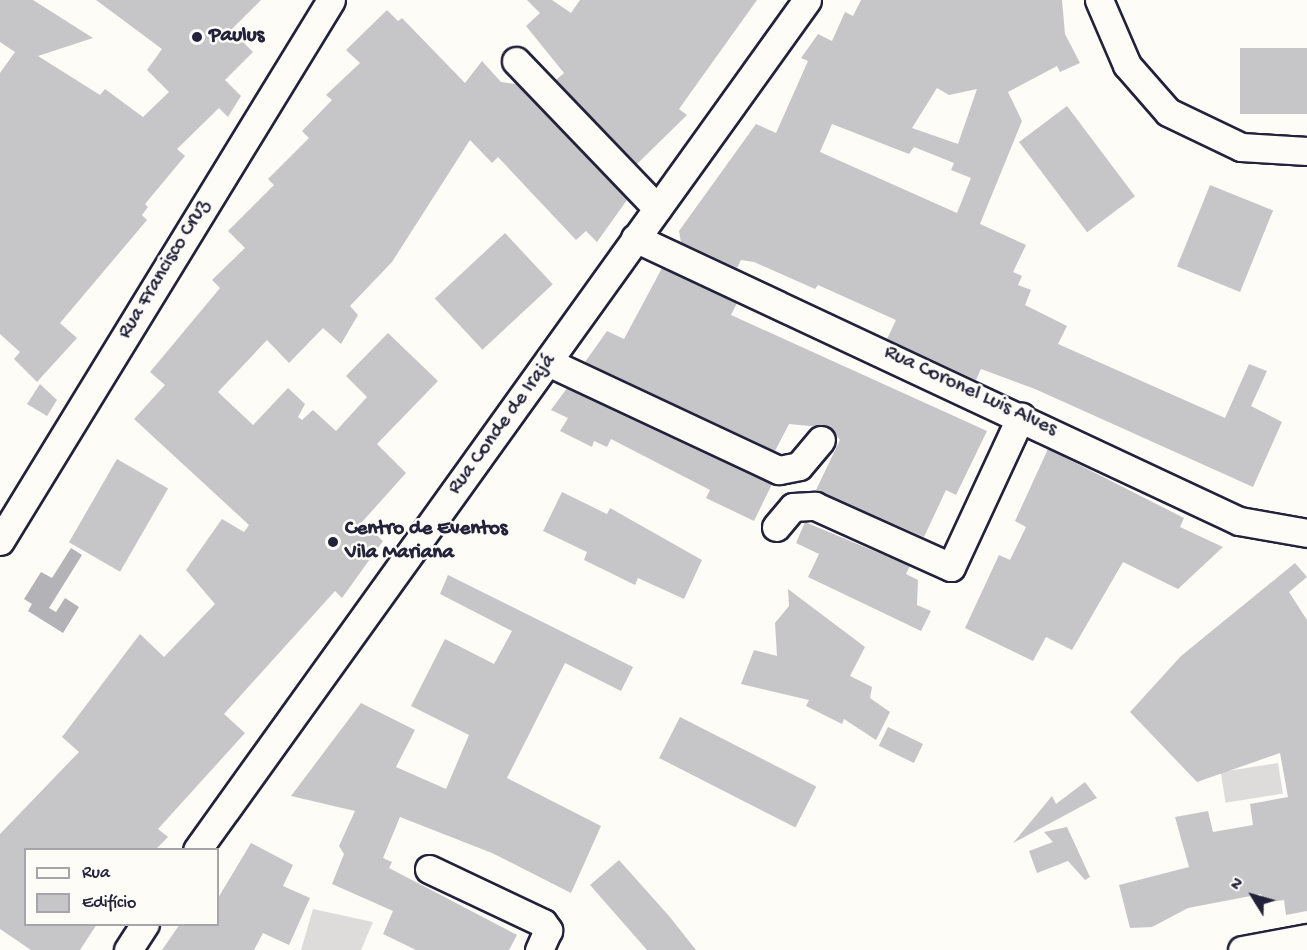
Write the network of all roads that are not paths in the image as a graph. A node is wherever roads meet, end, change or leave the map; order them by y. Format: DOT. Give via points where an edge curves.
graph roads {
  1 [pos="331,0"];
  2 [pos="807,0"];
  3 [pos="1099,0"];
  4 [pos="516,61"];
  5 [pos="1307,151"];
  6 [pos="657,208"];
  7 [pos="635,238"];
  8 [pos="548,362"];
  9 [pos="1021,416"];
  10 [pos="820,441"];
  11 [pos="776,527"];
  12 [pos="1307,533"];
  13 [pos="0,541"];
  14 [pos="198,848"];
  15 [pos="429,869"];
  16 [pos="144,926"];
  17 [pos="1307,938"];
  18 [pos="128,950"];
  19 [pos="539,950"];
  20 [pos="1242,950"];
  1 -- 13 [label="street, Rua Francisco Cruz"];
  2 -- 6 [label="street, Rua Conde de Irajá"];
  3 -- 5 [label="street" via="1127,65 1168,112 1241,147"];
  4 -- 6 [label="street"];
  6 -- 7 [label="street, Rua Conde de Irajá"];
  7 -- 8 [label="street, Rua Conde de Irajá"];
  7 -- 9 [label="street, Rua Coronel Luis Alves"];
  8 -- 10 [label="street" via="780,470 799,466"];
  8 -- 14 [label="street, Rua Conde de Irajá"];
  9 -- 11 [label="street" via="951,567 815,506 793,507"];
  9 -- 12 [label="street, Rua Coronel Luis Alves" via="1239,520"];
  15 -- 19 [label="street" via="543,923 548,930"];
  16 -- 18 [label="street"];
  17 -- 20 [label="street"];
}
